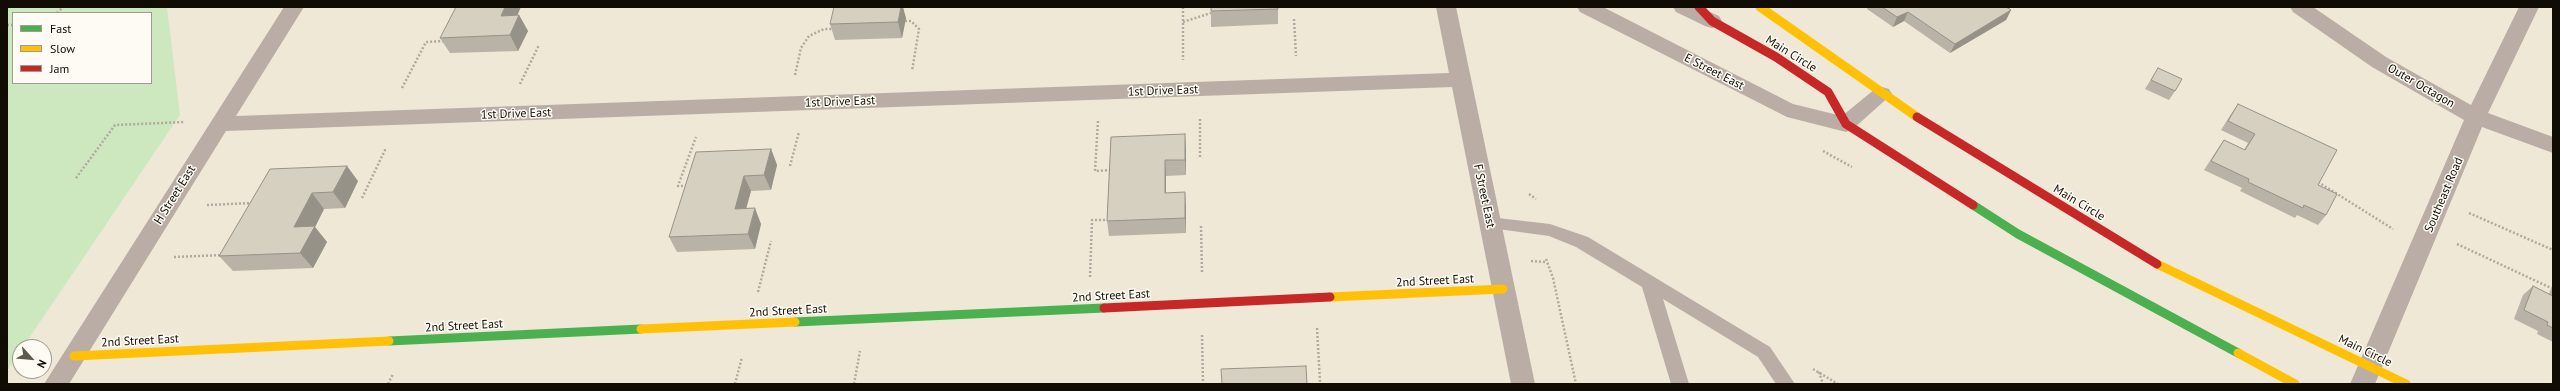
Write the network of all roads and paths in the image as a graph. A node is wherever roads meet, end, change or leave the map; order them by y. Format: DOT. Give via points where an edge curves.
graph roads {
  1 [pos="294,7"];
  2 [pos="1183,7"];
  3 [pos="1446,7"];
  4 [pos="1587,7"];
  5 [pos="1683,7"];
  6 [pos="1760,7"];
  7 [pos="2300,7"];
  8 [pos="2529,7"];
  9 [pos="1211,13"];
  10 [pos="1705,14"];
  11 [pos="1294,19"];
  12 [pos="906,21"];
  13 [pos="1183,22"];
  14 [pos="837,28"];
  15 [pos="448,41"];
  16 [pos="539,45"];
  17 [pos="1460,80"];
  18 [pos="1298,86"];
  19 [pos="1191,90"];
  20 [pos="1100,93"];
  21 [pos="1882,94"];
  22 [pos="907,100"];
  23 [pos="787,104"];
  24 [pos="706,107"];
  25 [pos="505,114"];
  26 [pos="2476,117"];
  27 [pos="394,118"];
  28 [pos="220,122"];
  29 [pos="1846,124"];
  30 [pos="2553,145"];
  31 [pos="1200,158"];
  32 [pos="1112,170"];
  33 [pos="76,178"];
  34 [pos="2317,181"];
  35 [pos="691,186"];
  36 [pos="1529,194"];
  37 [pos="362,198"];
  38 [pos="2441,201"];
  39 [pos="258,202"];
  40 [pos="167,207"];
  41 [pos="1110,220"];
  42 [pos="1489,223"];
  43 [pos="1201,226"];
  44 [pos="1538,229"];
  45 [pos="2425,239"];
  46 [pos="771,240"];
  47 [pos="2553,250"];
  48 [pos="228,254"];
  49 [pos="135,259"];
  50 [pos="1649,282"];
  51 [pos="2551,288"];
  52 [pos="1503,290"];
  53 [pos="1315,298"];
  54 [pos="1202,304"];
  55 [pos="1089,309"];
  56 [pos="749,324"];
  57 [pos="74,356"];
  58 [pos="1818,372"];
  59 [pos="2366,376"];
  60 [pos="1320,382"];
  61 [pos="56,384"];
  62 [pos="1203,384"];
  63 [pos="1523,384"];
  64 [pos="1576,384"];
  65 [pos="1680,384"];
  66 [pos="1786,384"];
  67 [pos="1823,384"];
  68 [pos="2295,384"];
  69 [pos="2406,384"];
  1 -- 28 [label="street, H Street East"];
  2 -- 13 [label="path"];
  3 -- 17 [label="street, F Street East"];
  4 -- 29 [label="street, E Street East" via="1787,110"];
  5 -- 10 [label="street"];
  6 -- 21 [label="street, Main Circle"];
  7 -- 26 [label="street, Outer Octagon" via="2379,62"];
  8 -- 26 [label="street, Southeast Road"];
  9 -- 13 [label="path"];
  10 -- 29 [label="street, Main Circle" via="1828,92"];
  11 -- 18 [label="path"];
  12 -- 22 [label="path" via="911,21 919,29"];
  13 -- 19 [label="path"];
  14 -- 23 [label="path" via="824,29 809,36 801,48"];
  15 -- 27 [label="path" via="426,42"];
  16 -- 25 [label="path"];
  17 -- 18 [label="street, 1st Drive East"];
  17 -- 42 [label="street, F Street East"];
  18 -- 19 [label="street, 1st Drive East"];
  19 -- 20 [label="street, 1st Drive East"];
  19 -- 31 [label="path"];
  20 -- 22 [label="street, 1st Drive East"];
  20 -- 32 [label="path" via="1095,170"];
  21 -- 29 [label="street"];
  21 -- 59 [label="street, Main Circle" via="1936,131 2165,269"];
  22 -- 23 [label="street, 1st Drive East"];
  23 -- 24 [label="street, 1st Drive East"];
  24 -- 25 [label="street, 1st Drive East"];
  24 -- 35 [label="path" via="678,186"];
  25 -- 27 [label="street, 1st Drive East"];
  26 -- 30 [label="street, Outer Octagon"];
  26 -- 38 [label="street, Southeast Road"];
  27 -- 28 [label="street, 1st Drive East"];
  27 -- 37 [label="path"];
  28 -- 33 [label="path" via="115,125"];
  28 -- 40 [label="street, H Street East"];
  29 -- 68 [label="street, Main Circle" via="2018,234"];
  34 -- 45 [label="path"];
  36 -- 44 [label="path"];
  38 -- 45 [label="street, Southeast Road"];
  38 -- 47 [label="path"];
  39 -- 40 [label="path"];
  40 -- 49 [label="street, H Street East"];
  41 -- 55 [label="path" via="1092,220"];
  42 -- 44 [label="lane"];
  42 -- 52 [label="street, F Street East"];
  43 -- 54 [label="path"];
  44 -- 50 [label="lane" via="1550,230 1582,242"];
  44 -- 64 [label="path" via="1546,262 1553,278"];
  45 -- 51 [label="path"];
  45 -- 59 [label="street, Southeast Road"];
  46 -- 56 [label="path"];
  48 -- 49 [label="path"];
  49 -- 57 [label="street, H Street East"];
  50 -- 65 [label="lane"];
  50 -- 66 [label="lane" via="1764,352"];
  52 -- 53 [label="street, 2nd Street East"];
  52 -- 63 [label="street, F Street East"];
  53 -- 54 [label="street, 2nd Street East"];
  53 -- 60 [label="path"];
  54 -- 55 [label="street, 2nd Street East"];
  54 -- 62 [label="path"];
  55 -- 56 [label="street, 2nd Street East"];
  56 -- 57 [label="street, 2nd Street East"];
  57 -- 61 [label="street, H Street East"];
  58 -- 67 [label="path"];
  59 -- 69 [label="street, Main Circle"];
}
